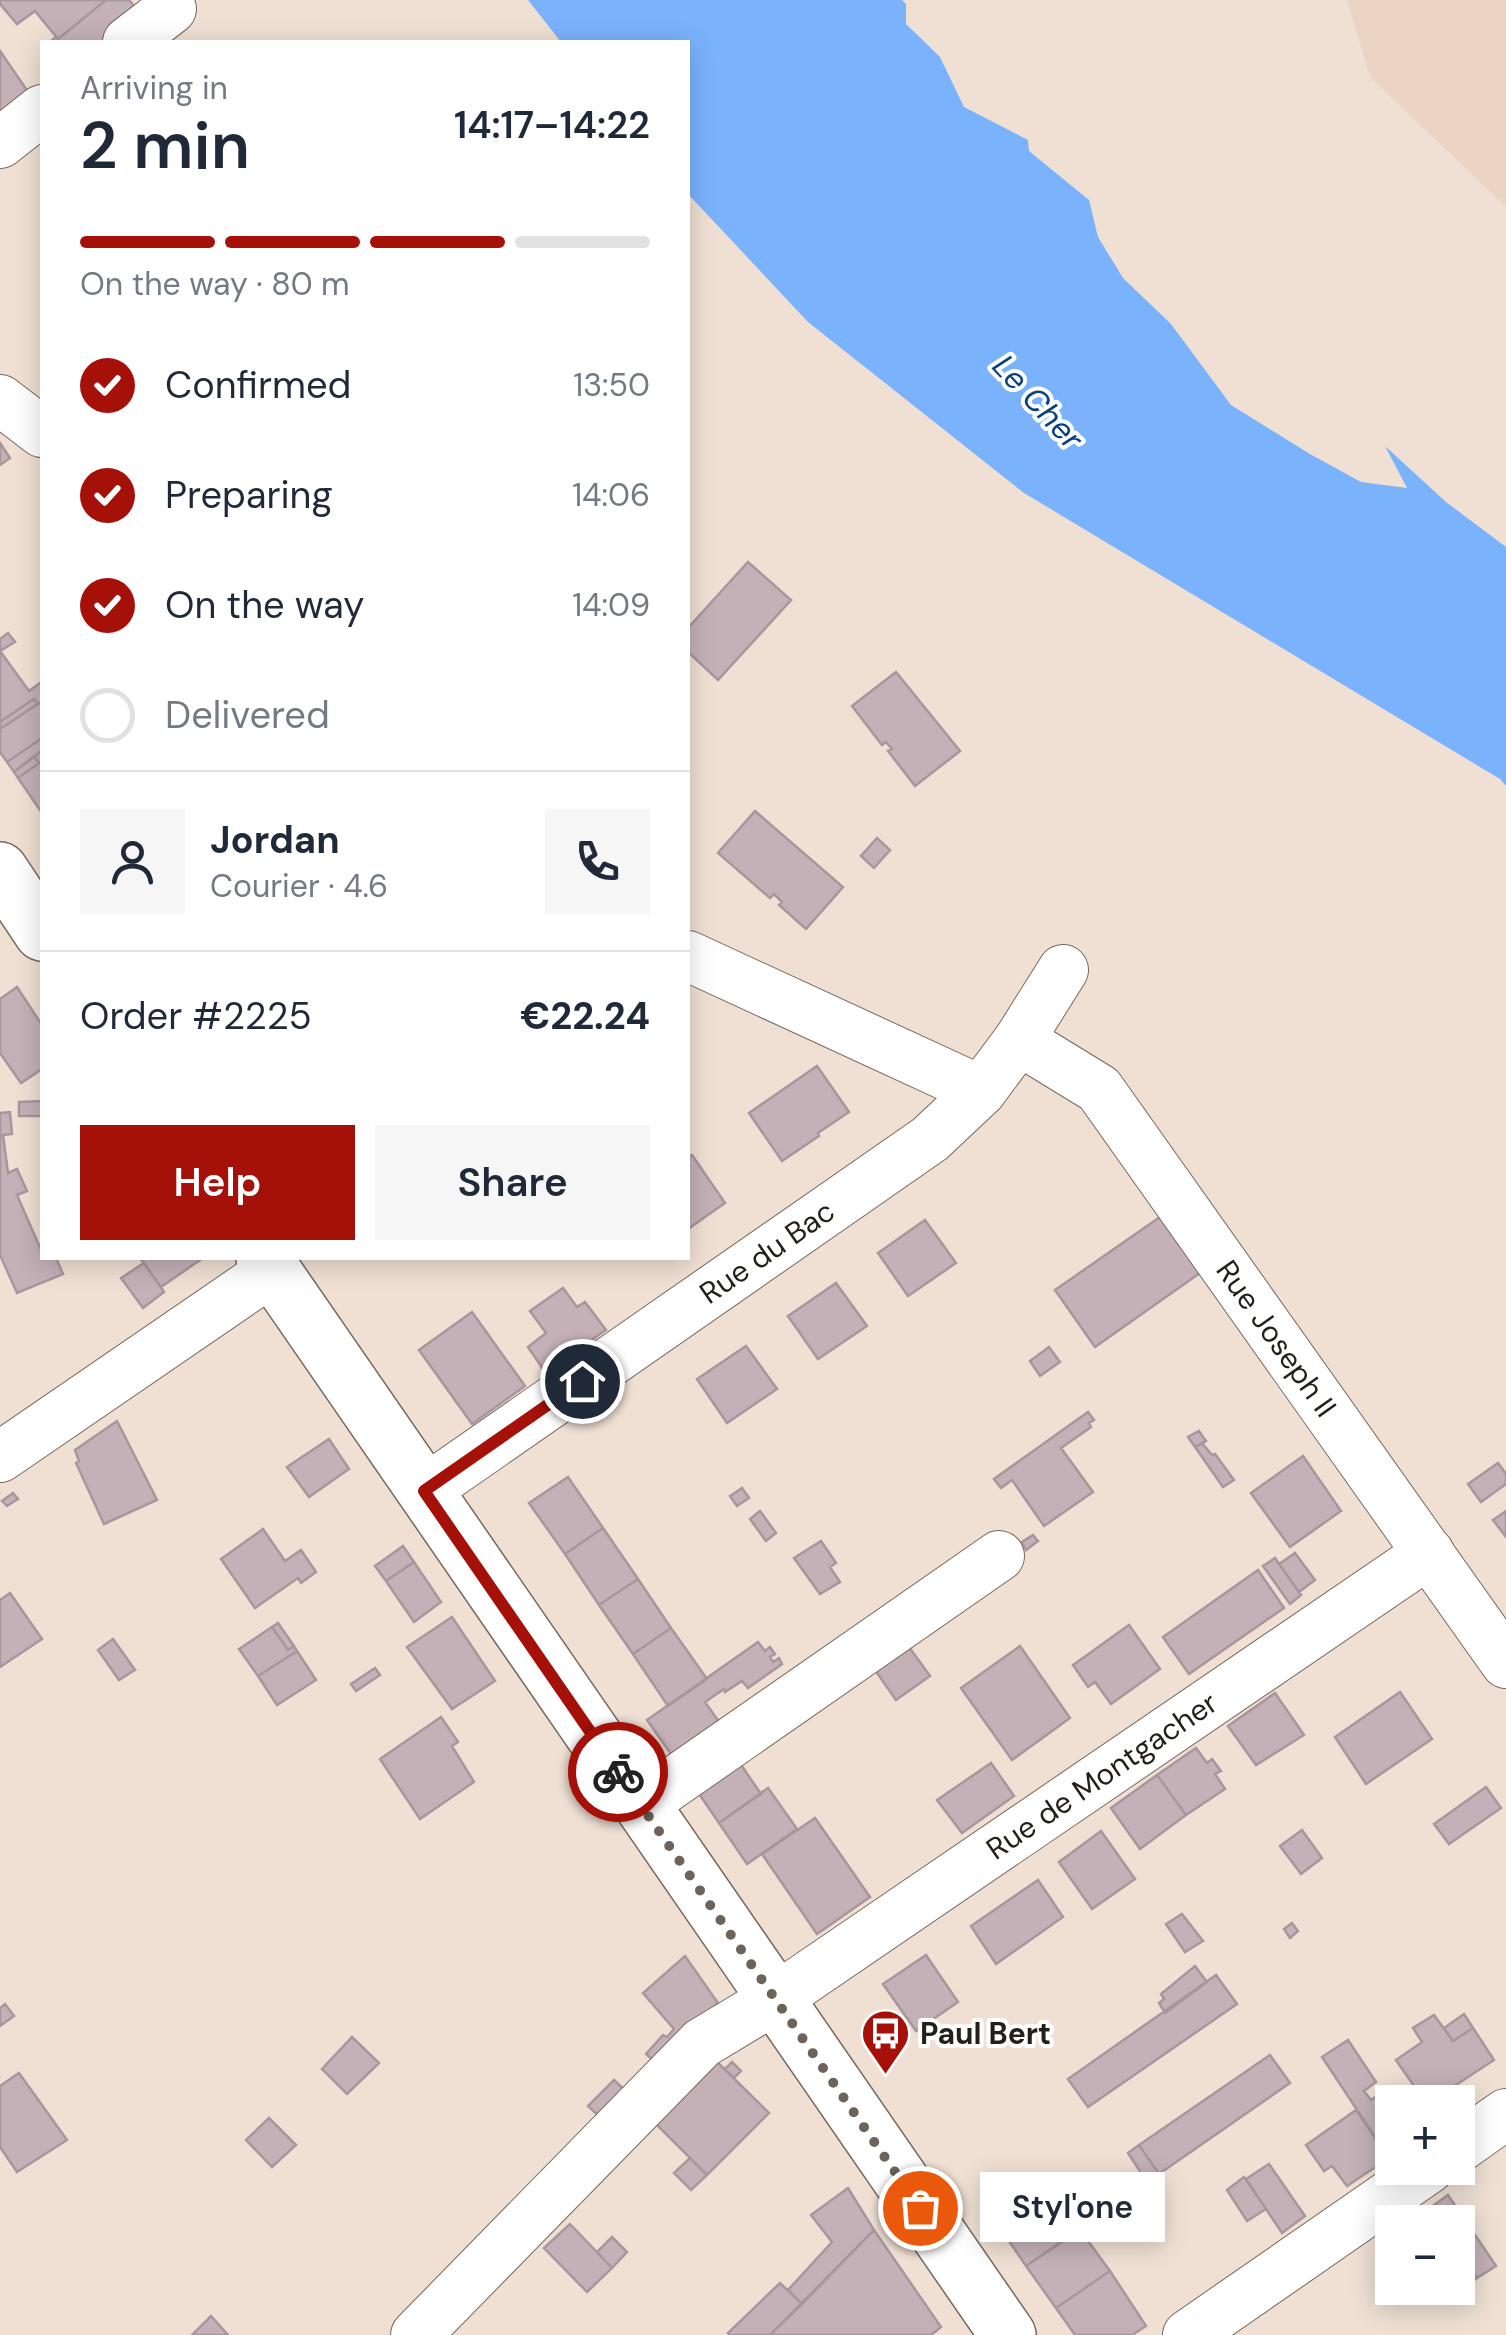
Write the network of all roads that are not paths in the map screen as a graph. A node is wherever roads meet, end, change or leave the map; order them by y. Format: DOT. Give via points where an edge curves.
graph roads {
  1 [pos="171,9"];
  2 [pos="131,40"];
  3 [pos="40,112"];
  4 [pos="0,143"];
  5 [pos="0,400"];
  6 [pos="40,430"];
  7 [pos="0,870"];
  8 [pos="40,930"];
  9 [pos="690,957"];
  10 [pos="1063,970"];
  11 [pos="1019,1040"];
  12 [pos="981,1090"];
  13 [pos="268,1264"];
  14 [pos="0,1458"];
  15 [pos="424,1491"];
  16 [pos="1428,1552"];
  17 [pos="999,1556"];
  18 [pos="1506,1663"];
  19 [pos="641,1805"];
  20 [pos="775,1999"];
  21 [pos="1506,2114"];
  22 [pos="1475,2136"];
  23 [pos="1404,2185"];
  24 [pos="416,2335"];
  25 [pos="1008,2335"];
  26 [pos="1188,2335"];
  1 -- 2 [label="street"];
  3 -- 4 [label="street"];
  5 -- 6 [label="street"];
  7 -- 8 [label="main road"];
  9 -- 12 [label="street"];
  10 -- 11 [label="street, Rue du Bac"];
  11 -- 12 [label="street, Rue du Bac"];
  11 -- 16 [label="street, Rue Joseph II" via="1099,1090"];
  12 -- 15 [label="street, Rue du Bac" via="930,1139"];
  13 -- 14 [label="street"];
  13 -- 15 [label="main road"];
  15 -- 19 [label="main road"];
  16 -- 18 [label="street, Rue Joseph II"];
  16 -- 20 [label="street, Rue de Montgacher"];
  17 -- 19 [label="street"];
  19 -- 20 [label="main road"];
  20 -- 24 [label="street, Rue de Montgacher" via="702,2044"];
  20 -- 25 [label="main road"];
  21 -- 22 [label="street"];
  23 -- 26 [label="street"];
}
